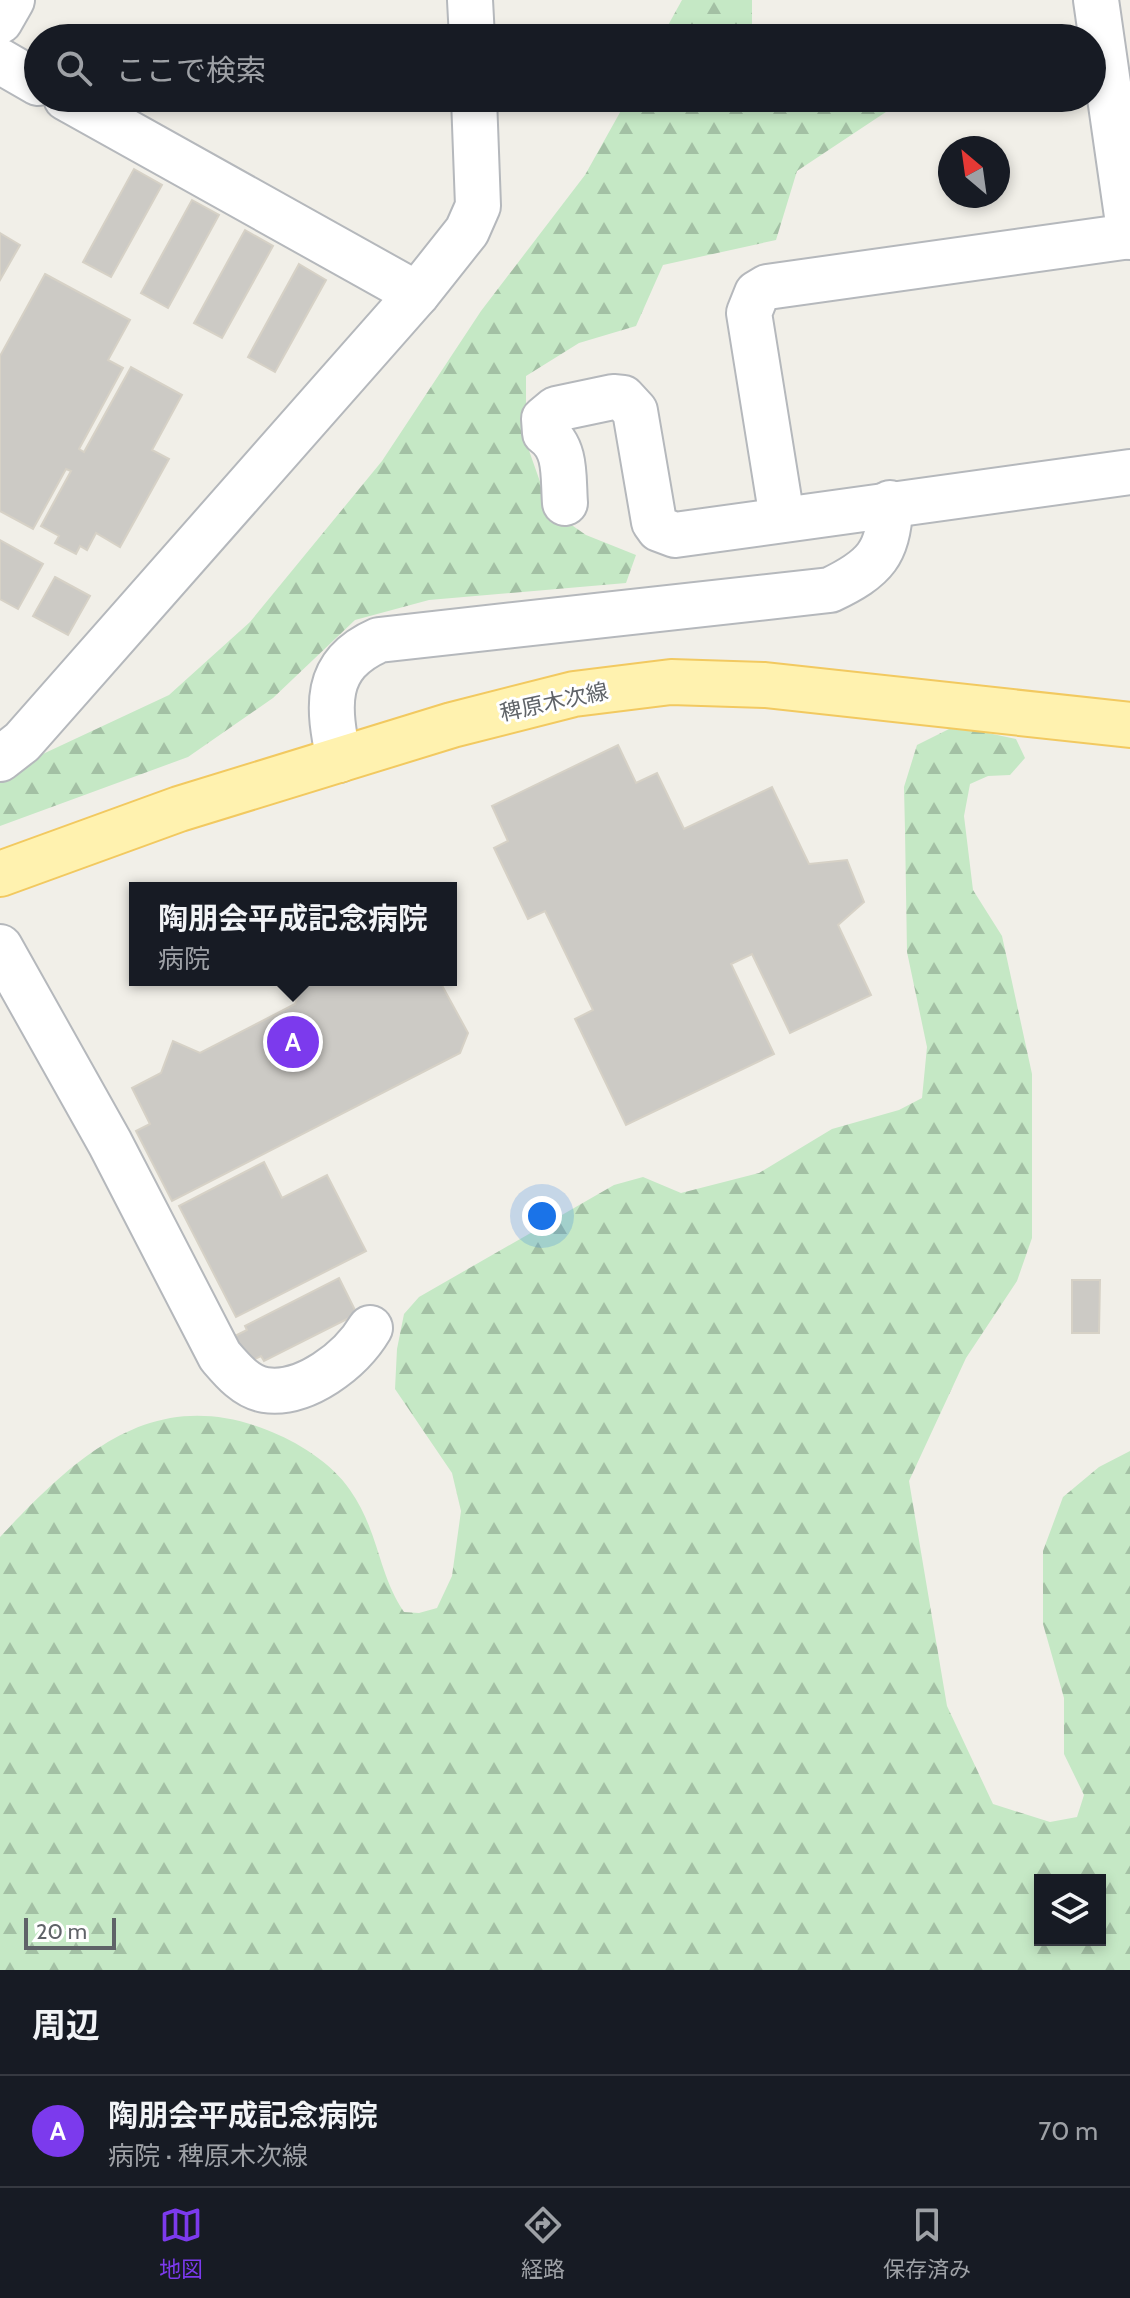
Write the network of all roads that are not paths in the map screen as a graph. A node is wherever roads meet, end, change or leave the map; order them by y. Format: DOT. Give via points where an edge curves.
graph roads {
  1 [pos="12,0"];
  2 [pos="470,0"];
  3 [pos="1096,0"];
  4 [pos="0,21"];
  5 [pos="471,24"];
  6 [pos="1099,24"];
  7 [pos="0,61"];
  8 [pos="1106,70"];
  9 [pos="24,75"];
  10 [pos="91,112"];
  11 [pos="475,112"];
  12 [pos="1130,237"];
  13 [pos="417,294"];
  14 [pos="1130,472"];
  15 [pos="565,503"];
  16 [pos="890,503"];
  17 [pos="782,518"];
  18 [pos="1130,725"];
  19 [pos="0,759"];
  20 [pos="339,760"];
  21 [pos="0,874"];
  22 [pos="0,947"];
  23 [pos="370,1328"];
  1 -- 4 [label="street"];
  2 -- 5 [label="street"];
  3 -- 6 [label="street"];
  7 -- 9 [label="street"];
  8 -- 12 [label="street"];
  10 -- 13 [label="street"];
  11 -- 13 [label="street" via="478,206 467,231"];
  12 -- 17 [label="street" via="767,287 757,293 749,313"];
  13 -- 19 [label="street" via="22,742"];
  14 -- 16 [label="street"];
  15 -- 17 [label="street" via="560,449 545,433 544,419 556,409 613,397 623,398 635,411 651,513 659,529 675,535"];
  16 -- 17 [label="street"];
  16 -- 20 [label="street" via="890,532 879,557 860,576 830,590 379,640 359,649 343,666 332,691 331,721"];
  18 -- 20 [label="main road, 稗原木次線" via="765,685 671,682 574,694"];
  20 -- 21 [label="main road, 稗原木次線" via="179,809"];
  22 -- 23 [label="street" via="110,1143 220,1356 234,1373 263,1390 293,1387 347,1356"];
}
